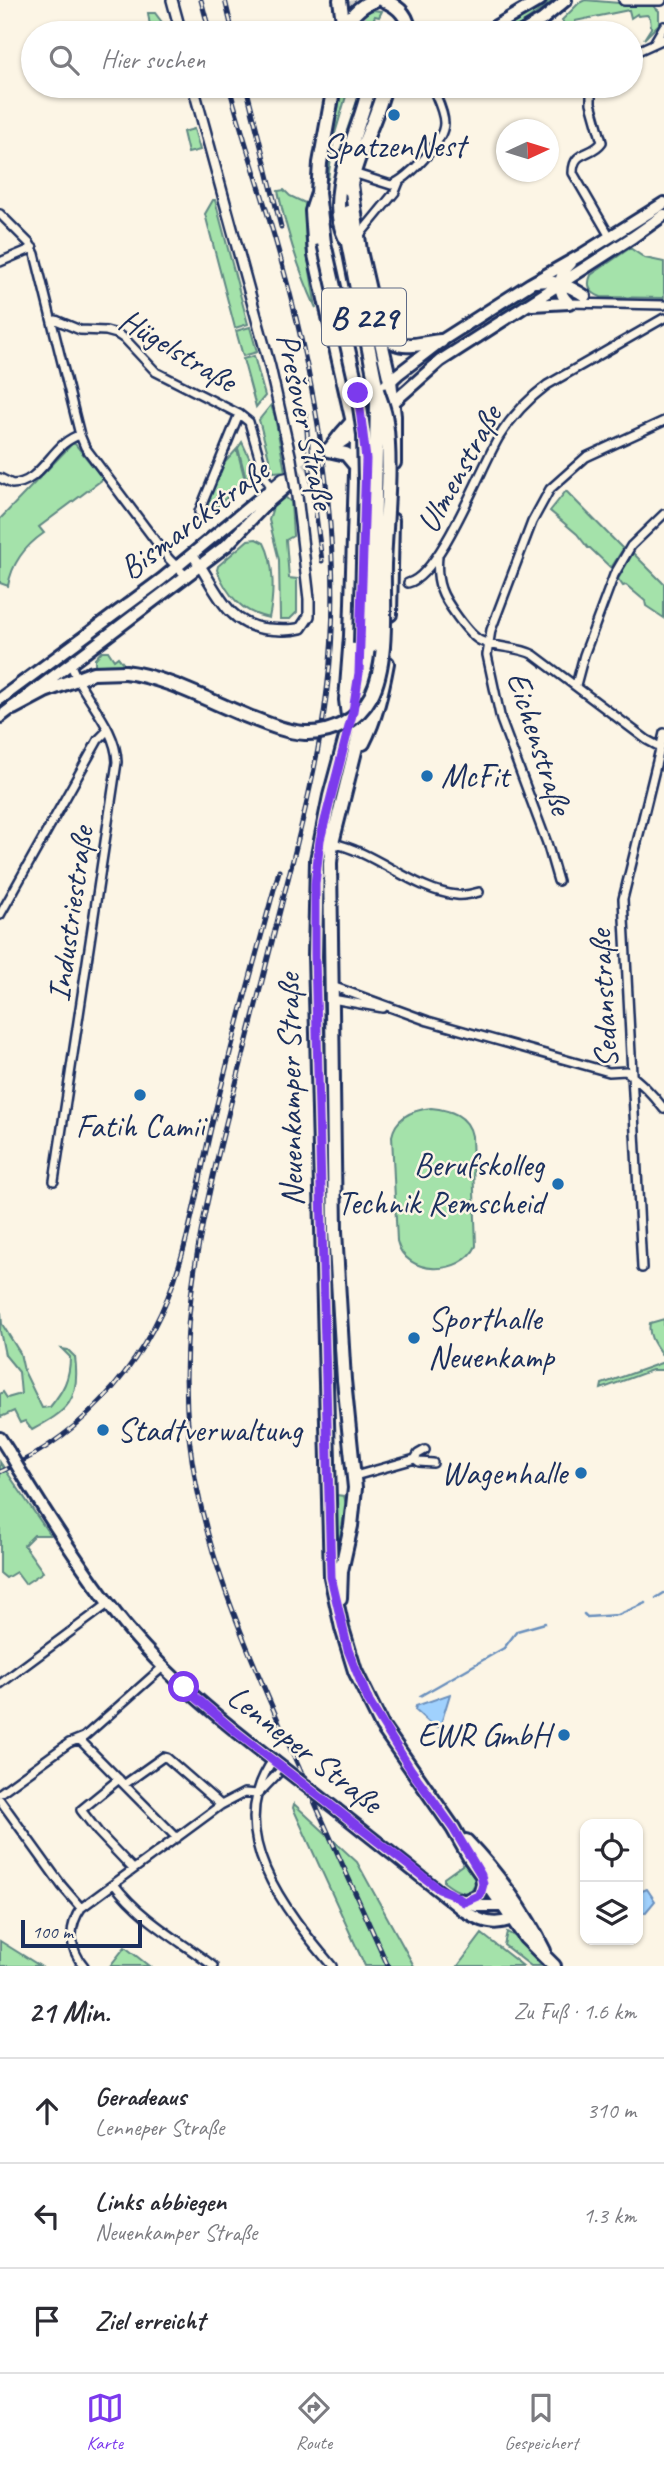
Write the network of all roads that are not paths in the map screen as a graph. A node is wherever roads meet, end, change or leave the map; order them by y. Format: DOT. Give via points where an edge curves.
graph roads {
  1 [pos="172,0"];
  2 [pos="340,0"];
  3 [pos="374,0"];
  4 [pos="540,0"];
  5 [pos="566,0"];
  6 [pos="624,0"];
  7 [pos="661,0"];
  8 [pos="389,1"];
  9 [pos="178,21"];
  10 [pos="343,21"];
  11 [pos="351,21"];
  12 [pos="406,21"];
  13 [pos="504,21"];
  14 [pos="540,21"];
  15 [pos="664,26"];
  16 [pos="664,39"];
  17 [pos="654,44"];
  18 [pos="643,49"];
  19 [pos="196,98"];
  20 [pos="332,98"];
  21 [pos="366,98"];
  22 [pos="381,98"];
  23 [pos="436,98"];
  24 [pos="591,98"];
  25 [pos="352,179"];
  26 [pos="398,183"];
  27 [pos="318,193"];
  28 [pos="664,203"];
  29 [pos="648,212"];
  30 [pos="0,214"];
  31 [pos="664,215"];
  32 [pos="609,235"];
  33 [pos="633,237"];
  34 [pos="353,240"];
  35 [pos="33,248"];
  36 [pos="617,248"];
  37 [pos="578,257"];
  38 [pos="0,262"];
  39 [pos="583,270"];
  40 [pos="530,284"];
  41 [pos="560,284"];
  42 [pos="585,296"];
  43 [pos="569,303"];
  44 [pos="597,303"];
  45 [pos="664,305"];
  46 [pos="526,306"];
  47 [pos="664,318"];
  48 [pos="52,321"];
  49 [pos="378,326"];
  50 [pos="441,341"];
  51 [pos="390,382"];
  52 [pos="377,390"];
  53 [pos="393,402"];
  54 [pos="239,414"];
  55 [pos="664,421"];
  56 [pos="355,427"];
  57 [pos="80,435"];
  58 [pos="328,450"];
  59 [pos="356,466"];
  60 [pos="0,478"];
  61 [pos="272,488"];
  62 [pos="199,512"];
  63 [pos="664,514"];
  64 [pos="192,554"];
  65 [pos="438,555"];
  66 [pos="200,564"];
  67 [pos="181,571"];
  68 [pos="408,583"];
  69 [pos="91,632"];
  70 [pos="488,644"];
  71 [pos="366,645"];
  72 [pos="71,665"];
  73 [pos="77,678"];
  74 [pos="576,685"];
  75 [pos="1,697"];
  76 [pos="13,708"];
  77 [pos="0,717"];
  78 [pos="349,727"];
  79 [pos="108,730"];
  80 [pos="664,733"];
  81 [pos="660,747"];
  82 [pos="355,758"];
  83 [pos="332,843"];
  84 [pos="558,881"];
  85 [pos="478,892"];
  86 [pos="0,915"];
  87 [pos="332,986"];
  88 [pos="316,990"];
  89 [pos="332,999"];
  90 [pos="387,1008"];
  91 [pos="631,1075"];
  92 [pos="664,1109"];
  93 [pos="54,1181"];
  94 [pos="642,1268"];
  95 [pos="0,1438"];
  96 [pos="425,1450"];
  97 [pos="415,1460"];
  98 [pos="433,1463"];
  99 [pos="355,1476"];
  100 [pos="329,1477"];
  101 [pos="108,1604"];
  102 [pos="340,1616"];
  103 [pos="164,1666"];
  104 [pos="0,1684"];
  105 [pos="80,1740"];
  106 [pos="273,1760"];
  107 [pos="283,1768"];
  108 [pos="122,1782"];
  109 [pos="0,1793"];
  110 [pos="258,1794"];
  111 [pos="0,1800"];
  112 [pos="221,1805"];
  113 [pos="453,1828"];
  114 [pos="177,1838"];
  115 [pos="133,1869"];
  116 [pos="481,1875"];
  117 [pos="114,1884"];
  118 [pos="439,1889"];
  119 [pos="464,1902"];
  120 [pos="508,1904"];
  121 [pos="81,1908"];
  122 [pos="517,1916"];
  123 [pos="550,1961"];
  124 [pos="85,1966"];
  125 [pos="213,1966"];
  126 [pos="332,1966"];
  1 -- 9 [label="street"];
  2 -- 10 [label="main road"];
  3 -- 11 [label="main road" via="363,5"];
  4 -- 13 [label="main road"];
  5 -- 14 [label="main road"];
  6 -- 7 [label="street"];
  8 -- 12 [label="main road"];
  15 -- 17 [label="street"];
  16 -- 17 [label="street"];
  17 -- 18 [label="street"];
  19 -- 66 [label="street, Prešover Straße, bridge" via="291,459 309,617 300,628 289,630 260,628 237,619 222,604"];
  20 -- 27 [label="main road, B 229"];
  21 -- 34 [label="main road" via="342,177 341,229"];
  22 -- 25 [label="main road, B 229"];
  23 -- 26 [label="street" via="443,129 433,147"];
  24 -- 32 [label="street" via="602,142 579,156 572,169"];
  25 -- 26 [label="street"];
  25 -- 34 [label="main road, Neuenkamper Straße / B 229"];
  26 -- 34 [label="street"];
  27 -- 56 [label="main road, B 229" via="312,211 315,255"];
  27 -- 71 [label="main road, Neuenkamper Straße / B 229, bridge" via="364,435"];
  28 -- 29 [label="main road"];
  29 -- 32 [label="main road"];
  29 -- 33 [label="main road"];
  30 -- 35 [label="street"];
  31 -- 33 [label="main road"];
  32 -- 36 [label="main road"];
  32 -- 37 [label="main road"];
  33 -- 36 [label="main road"];
  34 -- 49 [label="main road, B 229"];
  34 -- 52 [label="main road, Neuenkamper Straße / B 229"];
  35 -- 38 [label="street"];
  35 -- 48 [label="street"];
  36 -- 39 [label="main road"];
  37 -- 40 [label="main road"];
  37 -- 41 [label="main road" via="564,270"];
  39 -- 41 [label="main road"];
  39 -- 42 [label="main road"];
  40 -- 41 [label="main road"];
  40 -- 50 [label="main road"];
  41 -- 42 [label="main road"];
  41 -- 43 [label="main road"];
  41 -- 46 [label="main road"];
  42 -- 44 [label="street"];
  43 -- 44 [label="street"];
  43 -- 46 [label="main road"];
  44 -- 45 [label="street"];
  46 -- 53 [label="main road" via="430,368"];
  47 -- 65 [label="street, Ulmenstraße" via="529,399 498,439"];
  48 -- 54 [label="street, Hügelstraße" via="80,331 117,334 156,372"];
  48 -- 57 [label="street"];
  49 -- 50 [label="main road" via="399,345"];
  49 -- 51 [label="main road, B 229"];
  50 -- 51 [label="main road"];
  51 -- 53 [label="main road, B 229"];
  51 -- 56 [label="main road"];
  52 -- 71 [label="main road, Neuenkamper Straße / B 229, bridge"];
  52 -- 73 [label="main road, bridge" via="386,417 388,466 382,644 376,684 352,719 314,733 292,731 151,678 125,672"];
  53 -- 56 [label="main road"];
  53 -- 82 [label="main road, B 229" via="387,658 369,731"];
  54 -- 61 [label="street" via="249,422"];
  54 -- 62 [label="street, Bismarckstraße"];
  55 -- 70 [label="street" via="586,457 550,489 532,522"];
  56 -- 58 [label="main road" via="341,433"];
  56 -- 59 [label="main road, B 229"];
  57 -- 60 [label="street" via="69,439 29,479 12,484"];
  57 -- 67 [label="street"];
  58 -- 59 [label="main road" via="346,454"];
  59 -- 78 [label="main road, B 229" via="346,700"];
  61 -- 64 [label="main road, Bismarckstraße"];
  61 -- 66 [label="main road, Bismarckstraße" via="293,477 235,537"];
  63 -- 74 [label="street" via="631,545 614,575"];
  64 -- 66 [label="street, Prešover Straße"];
  64 -- 67 [label="main road, Bismarckstraße"];
  65 -- 68 [label="street, Ulmenstraße"];
  65 -- 70 [label="street, Eichenstraße" via="443,595 473,636"];
  66 -- 67 [label="main road, Bismarckstraße"];
  67 -- 69 [label="main road, Bismarckstraße"];
  67 -- 72 [label="main road, Bismarckstraße"];
  69 -- 72 [label="main road" via="71,655"];
  69 -- 75 [label="main road, Bismarckstraße"];
  70 -- 74 [label="street" via="528,651"];
  70 -- 84 [label="street, Eichenstraße" via="501,720"];
  71 -- 78 [label="main road, Neuenkamper Straße / B 229"];
  71 -- 82 [label="main road, Neuenkamper Straße / B 229" via="365,711"];
  72 -- 73 [label="street, Industriestraße"];
  72 -- 76 [label="main road, Bismarckstraße"];
  73 -- 76 [label="main road"];
  73 -- 79 [label="street, Industriestraße"];
  74 -- 81 [label="street"];
  76 -- 77 [label="main road, Bismarckstraße"];
  78 -- 88 [label="main road, Neuenkamper Straße / B 229" via="317,860"];
  79 -- 86 [label="street" via="98,740"];
  79 -- 93 [label="street, Industriestraße" via="116,747 117,769"];
  80 -- 81 [label="street, Sedanstraße"];
  81 -- 91 [label="street, Sedanstraße" via="623,900"];
  82 -- 83 [label="main road, Neuenkamper Straße / B 229"];
  83 -- 85 [label="street" via="350,847 443,892 460,896"];
  83 -- 87 [label="main road, Neuenkamper Straße / B 229"];
  87 -- 88 [label="main road"];
  87 -- 89 [label="main road, Neuenkamper Straße / B 229"];
  87 -- 90 [label="street"];
  88 -- 89 [label="main road"];
  88 -- 100 [label="main road, Neuenkamper Straße / B 229"];
  89 -- 90 [label="street"];
  89 -- 99 [label="main road, Neuenkamper Straße / B 229" via="337,1265"];
  90 -- 91 [label="street"];
  91 -- 92 [label="street"];
  91 -- 94 [label="street, Sedanstraße"];
  95 -- 101 [label="main road, Lenneper Straße, bridge"];
  96 -- 97 [label="street"];
  97 -- 98 [label="street"];
  97 -- 99 [label="street"];
  99 -- 100 [label="main road"];
  99 -- 102 [label="main road, Neuenkamper Straße / B 229" via="355,1501 341,1571"];
  100 -- 102 [label="main road, Neuenkamper Straße / B 229" via="331,1577"];
  101 -- 103 [label="main road, Lenneper Straße"];
  101 -- 104 [label="street"];
  102 -- 113 [label="main road, Neuenkamper Straße / B 229" via="369,1702"];
  103 -- 105 [label="street"];
  103 -- 106 [label="main road, Lenneper Straße" via="213,1713"];
  105 -- 108 [label="street"];
  105 -- 109 [label="street" via="69,1743"];
  106 -- 107 [label="main road, Lenneper Straße"];
  106 -- 110 [label="street" via="258,1785"];
  107 -- 110 [label="street"];
  107 -- 118 [label="main road, Lenneper Straße, bridge"];
  108 -- 112 [label="street" via="163,1757"];
  108 -- 114 [label="street"];
  108 -- 115 [label="street" via="81,1810"];
  110 -- 112 [label="street" via="244,1793"];
  110 -- 126 [label="street" via="253,1826 265,1866 295,1919"];
  111 -- 121 [label="street"];
  112 -- 114 [label="street"];
  113 -- 116 [label="main road, Neuenkamper Straße / B 229"];
  113 -- 120 [label="main road, Neuenkamper Straße / B 229" via="477,1853"];
  114 -- 115 [label="street"];
  115 -- 117 [label="street"];
  116 -- 119 [label="main road" via="480,1895"];
  116 -- 120 [label="main road, Neuenkamper Straße / B 229"];
  117 -- 121 [label="street"];
  117 -- 125 [label="street" via="144,1917"];
  118 -- 119 [label="main road, Lenneper Straße"];
  118 -- 122 [label="main road, Lenneper Straße" via="481,1921 500,1923"];
  119 -- 120 [label="main road, Lenneper Straße" via="482,1907"];
  120 -- 122 [label="main road, B 229"];
  121 -- 124 [label="street" via="71,1937 75,1954"];
  122 -- 123 [label="main road, B 229" via="526,1938"];
}
